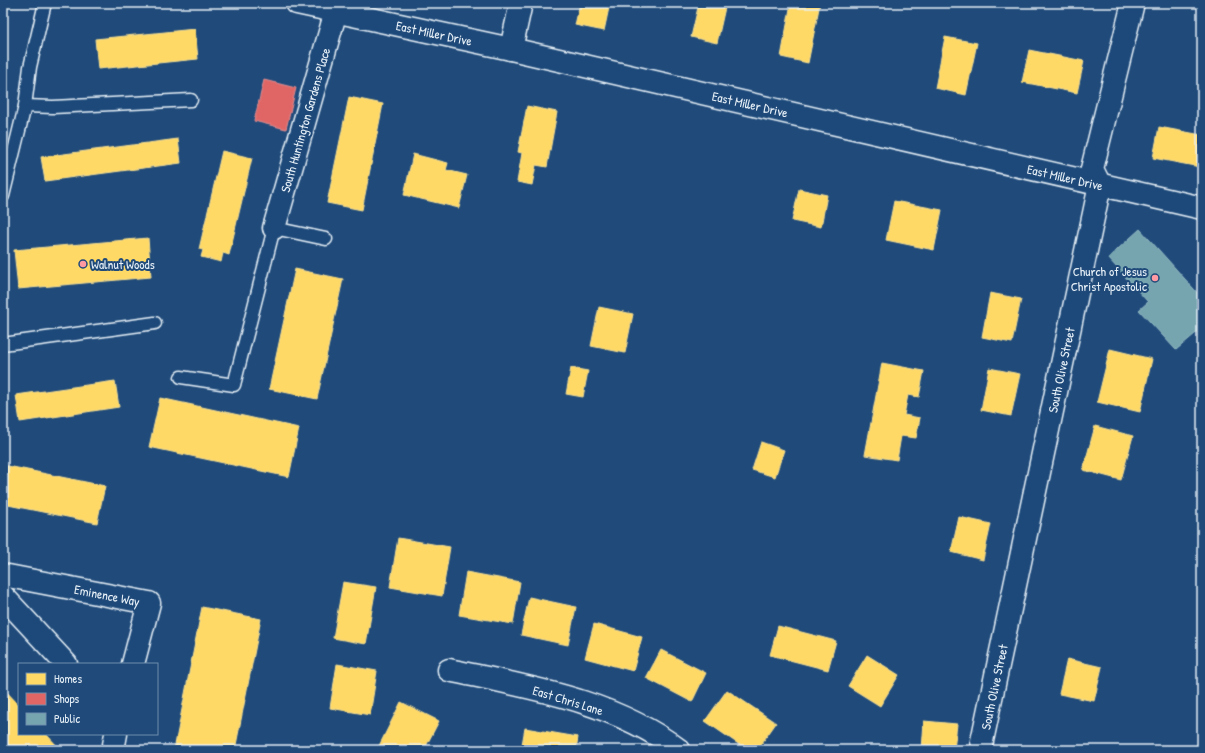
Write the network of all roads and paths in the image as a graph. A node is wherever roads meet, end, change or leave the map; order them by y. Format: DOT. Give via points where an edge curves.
graph roads {
  1 [pos="46,3"];
  2 [pos="297,3"];
  3 [pos="521,3"];
  4 [pos="1133,3"];
  5 [pos="336,11"];
  6 [pos="511,50"];
  7 [pos="191,100"];
  8 [pos="25,106"];
  9 [pos="1100,185"];
  10 [pos="3,196"];
  11 [pos="1202,208"];
  12 [pos="274,228"];
  13 [pos="326,239"];
  14 [pos="155,323"];
  15 [pos="3,344"];
  16 [pos="181,377"];
  17 [pos="3,575"];
  18 [pos="3,596"];
  19 [pos="65,663"];
  20 [pos="133,663"];
  21 [pos="448,670"];
  22 [pos="116,735"];
  23 [pos="982,741"];
  24 [pos="113,750"];
  25 [pos="679,750"];
  1 -- 8 [label="lane" via="30,67"];
  2 -- 5 [label="street, East Miller Drive"];
  3 -- 6 [label="street"];
  4 -- 9 [label="street" via="1092,169"];
  5 -- 6 [label="street, East Miller Drive"];
  5 -- 12 [label="street, South Huntington Gardens Place"];
  6 -- 9 [label="street, East Miller Drive"];
  7 -- 8 [label="lane" via="53,107"];
  8 -- 10 [label="lane"];
  9 -- 11 [label="street, East Miller Drive"];
  9 -- 23 [label="street, South Olive Street"];
  12 -- 13 [label="lane"];
  12 -- 16 [label="lane" via="234,385"];
  14 -- 15 [label="lane"];
  17 -- 20 [label="street, Eminence Way" via="149,603"];
  18 -- 19 [label="street"];
  21 -- 25 [label="street, East Chris Lane" via="544,691 618,715 650,731"];
  22 -- 24 [label="street"];
}
